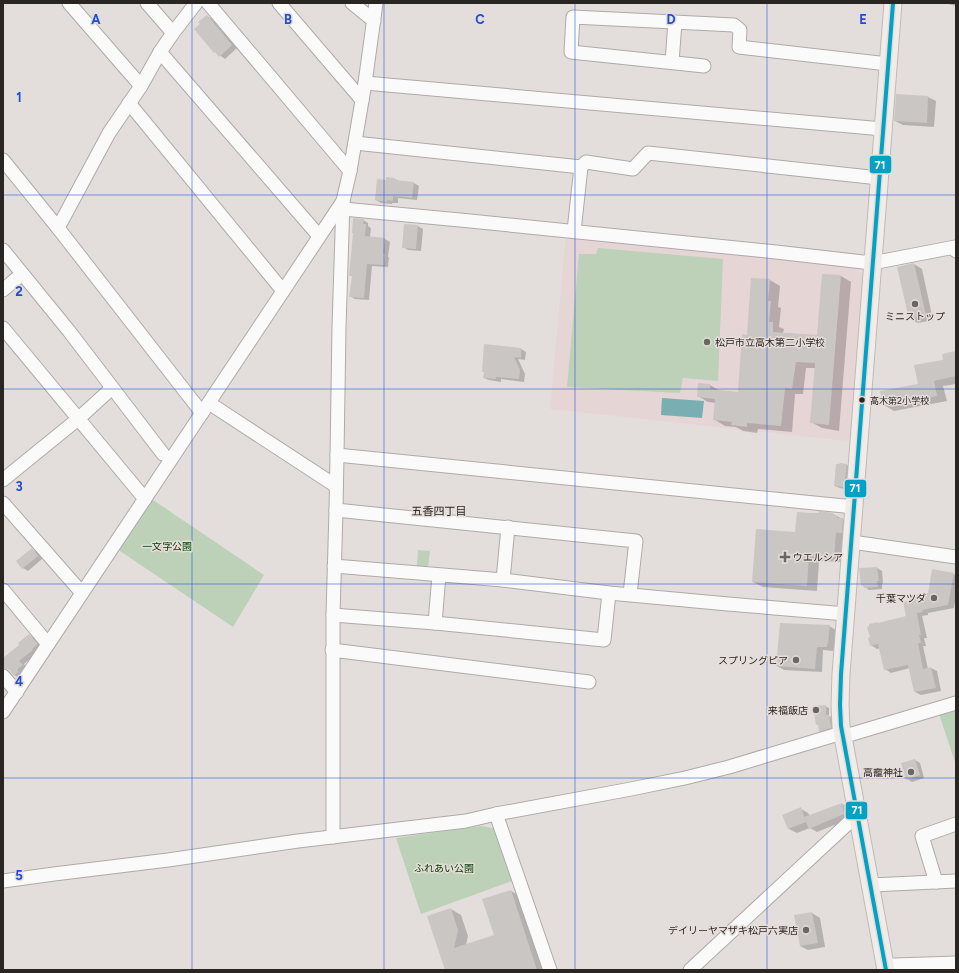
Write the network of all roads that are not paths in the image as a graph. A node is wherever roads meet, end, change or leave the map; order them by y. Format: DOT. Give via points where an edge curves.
graph roads {
  1 [pos="69,3"];
  2 [pos="147,3"];
  3 [pos="196,3"];
  4 [pos="208,3"];
  5 [pos="279,3"];
  6 [pos="352,3"];
  7 [pos="376,3"];
  8 [pos="893,3"];
  9 [pos="374,21"];
  10 [pos="675,22"];
  11 [pos="173,33"];
  12 [pos="160,52"];
  13 [pos="672,62"];
  14 [pos="888,64"];
  15 [pos="704,66"];
  16 [pos="365,83"];
  17 [pos="141,86"];
  18 [pos="362,100"];
  19 [pos="129,102"];
  20 [pos="883,129"];
  21 [pos="355,143"];
  22 [pos="3,160"];
  23 [pos="581,167"];
  24 [pos="350,171"];
  25 [pos="879,178"];
  26 [pos="343,205"];
  27 [pos="58,228"];
  28 [pos="574,231"];
  29 [pos="320,236"];
  30 [pos="3,250"];
  31 [pos="956,251"];
  32 [pos="872,263"];
  33 [pos="22,274"];
  34 [pos="3,290"];
  35 [pos="283,291"];
  36 [pos="3,328"];
  37 [pos="112,388"];
  38 [pos="205,408"];
  39 [pos="78,419"];
  40 [pos="163,454"];
  41 [pos="336,455"];
  42 [pos="3,480"];
  43 [pos="336,486"];
  44 [pos="145,499"];
  45 [pos="854,507"];
  46 [pos="336,510"];
  47 [pos="5,511"];
  48 [pos="508,527"];
  49 [pos="852,542"];
  50 [pos="956,557"];
  51 [pos="334,566"];
  52 [pos="439,575"];
  53 [pos="503,580"];
  54 [pos="3,590"];
  55 [pos="609,592"];
  56 [pos="82,593"];
  57 [pos="630,594"];
  58 [pos="846,614"];
  59 [pos="332,615"];
  60 [pos="434,623"];
  61 [pos="48,644"];
  62 [pos="332,650"];
  63 [pos="3,676"];
  64 [pos="589,682"];
  65 [pos="17,692"];
  66 [pos="956,703"];
  67 [pos="3,712"];
  68 [pos="843,735"];
  69 [pos="496,814"];
  70 [pos="857,815"];
  71 [pos="956,824"];
  72 [pos="333,837"];
  73 [pos="3,881"];
  74 [pos="956,881"];
  75 [pos="936,882"];
  76 [pos="871,885"];
  77 [pos="956,963"];
  78 [pos="886,968"];
  79 [pos="550,970"];
  80 [pos="690,970"];
  1 -- 17 [label="street"];
  2 -- 11 [label="street"];
  3 -- 11 [label="street"];
  4 -- 24 [label="street"];
  5 -- 18 [label="street"];
  6 -- 9 [label="street"];
  7 -- 9 [label="street"];
  8 -- 14 [label="main road"];
  9 -- 16 [label="street"];
  10 -- 13 [label="street"];
  10 -- 13 [label="street" via="573,17 571,52"];
  10 -- 14 [label="street" via="734,25 740,30 739,47"];
  11 -- 12 [label="street"];
  12 -- 17 [label="street"];
  12 -- 29 [label="street"];
  13 -- 15 [label="street"];
  14 -- 20 [label="main road"];
  16 -- 18 [label="street"];
  16 -- 20 [label="street"];
  17 -- 19 [label="street"];
  18 -- 21 [label="street"];
  19 -- 27 [label="street" via="109,133"];
  19 -- 35 [label="street"];
  20 -- 25 [label="main road"];
  21 -- 23 [label="street"];
  21 -- 24 [label="street"];
  22 -- 27 [label="street"];
  23 -- 25 [label="street" via="586,162 633,168 648,153"];
  23 -- 28 [label="street"];
  24 -- 26 [label="street"];
  25 -- 32 [label="main road"];
  26 -- 28 [label="street"];
  26 -- 29 [label="street"];
  26 -- 41 [label="street"];
  27 -- 38 [label="street"];
  28 -- 32 [label="street"];
  29 -- 35 [label="street"];
  30 -- 33 [label="street"];
  31 -- 32 [label="street" via="955,247"];
  32 -- 45 [label="main road"];
  33 -- 34 [label="street"];
  33 -- 37 [label="street"];
  35 -- 38 [label="street"];
  36 -- 39 [label="street"];
  37 -- 39 [label="street"];
  37 -- 40 [label="street"];
  38 -- 43 [label="street"];
  38 -- 44 [label="street"];
  39 -- 42 [label="street"];
  39 -- 44 [label="street"];
  41 -- 43 [label="street"];
  41 -- 45 [label="street"];
  43 -- 46 [label="street"];
  44 -- 56 [label="street"];
  45 -- 49 [label="main road"];
  46 -- 48 [label="street"];
  46 -- 51 [label="street"];
  47 -- 56 [label="street"];
  48 -- 53 [label="street"];
  48 -- 57 [label="street" via="636,541"];
  49 -- 50 [label="street"];
  49 -- 58 [label="main road"];
  51 -- 52 [label="street"];
  51 -- 59 [label="street"];
  52 -- 53 [label="street"];
  52 -- 60 [label="street"];
  53 -- 55 [label="street"];
  54 -- 61 [label="street"];
  55 -- 57 [label="street"];
  55 -- 60 [label="street" via="604,640"];
  56 -- 61 [label="street"];
  57 -- 58 [label="street"];
  58 -- 68 [label="main road" via="840,705"];
  59 -- 60 [label="street"];
  59 -- 62 [label="street"];
  61 -- 65 [label="street"];
  62 -- 64 [label="street"];
  62 -- 72 [label="street"];
  63 -- 65 [label="street"];
  65 -- 67 [label="street"];
  66 -- 68 [label="street"];
  68 -- 69 [label="street" via="835,735 685,778"];
  68 -- 70 [label="main road"];
  69 -- 72 [label="street" via="466,821"];
  69 -- 79 [label="street"];
  70 -- 76 [label="main road"];
  70 -- 80 [label="street"];
  71 -- 75 [label="street" via="922,836"];
  72 -- 73 [label="street"];
  74 -- 75 [label="street"];
  75 -- 76 [label="street"];
  76 -- 78 [label="main road"];
  77 -- 78 [label="street" via="896,965"];
}
